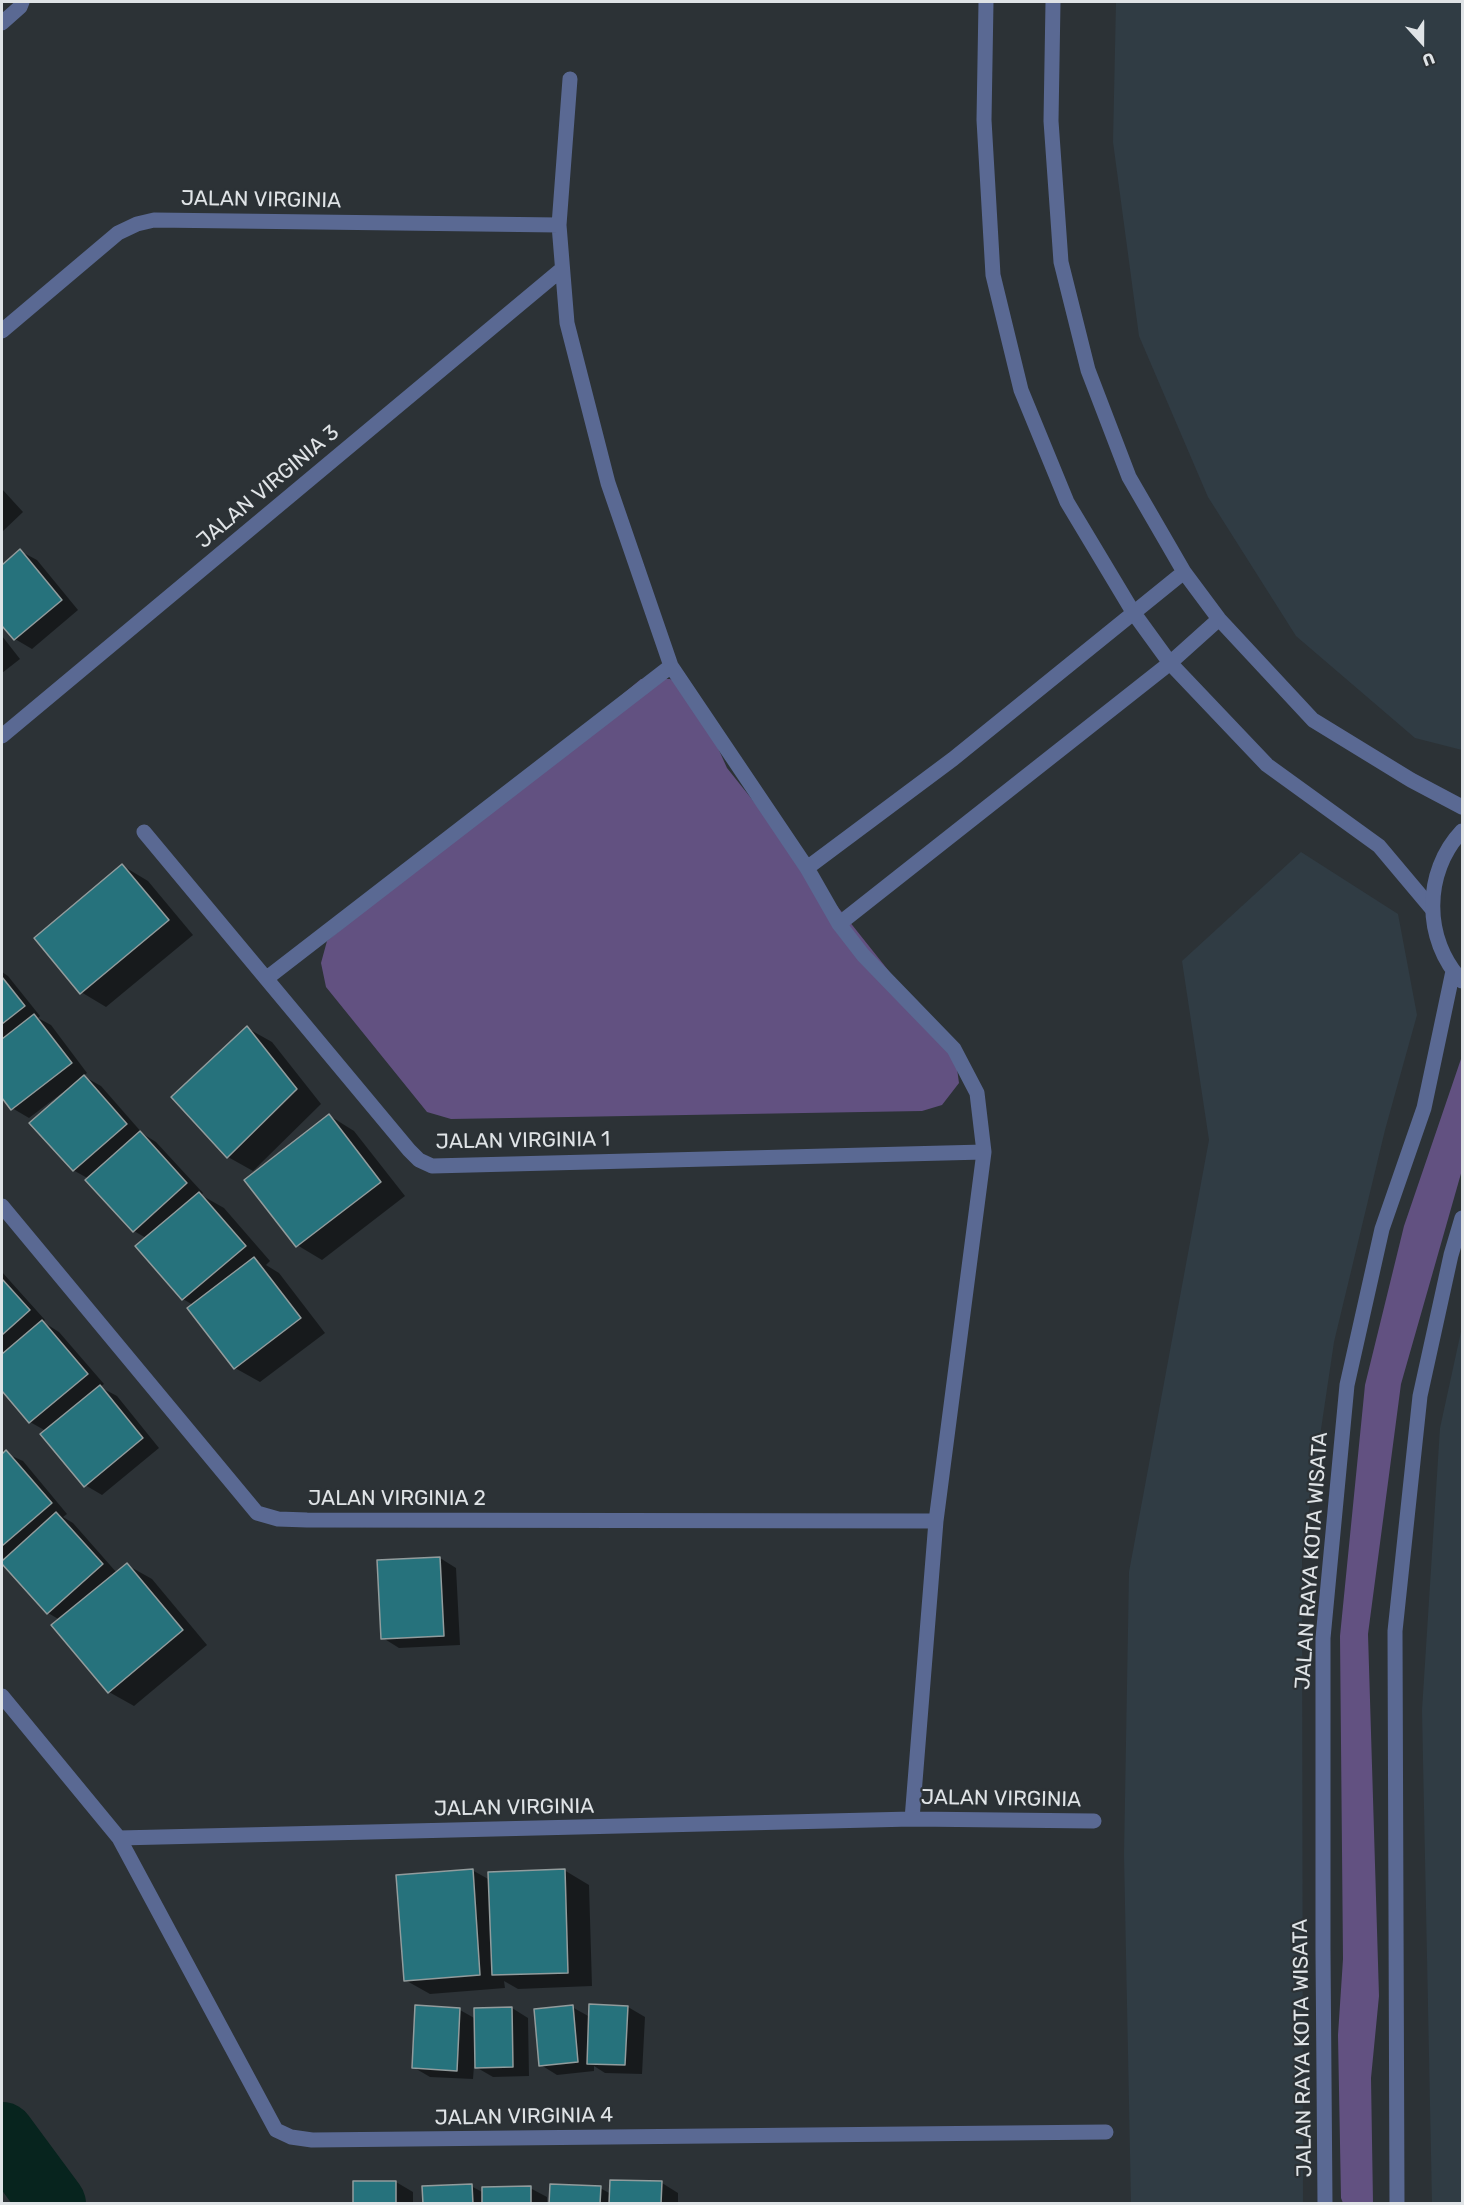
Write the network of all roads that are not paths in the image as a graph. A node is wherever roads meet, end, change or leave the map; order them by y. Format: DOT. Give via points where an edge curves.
graph roads {
  1 [pos="22,2"];
  2 [pos="986,2"];
  3 [pos="1053,2"];
  4 [pos="2,22"];
  5 [pos="570,79"];
  6 [pos="559,225"];
  7 [pos="562,269"];
  8 [pos="2,331"];
  9 [pos="1184,572"];
  10 [pos="1132,612"];
  11 [pos="1219,619"];
  12 [pos="1170,663"];
  13 [pos="671,666"];
  14 [pos="2,736"];
  15 [pos="1462,807"];
  16 [pos="1462,831"];
  17 [pos="144,832"];
  18 [pos="807,868"];
  19 [pos="1432,909"];
  20 [pos="839,924"];
  21 [pos="1458,976"];
  22 [pos="267,978"];
  23 [pos="984,1152"];
  24 [pos="2,1206"];
  25 [pos="1462,1218"];
  26 [pos="936,1521"];
  27 [pos="2,1696"];
  28 [pos="912,1819"];
  29 [pos="1094,1821"];
  30 [pos="119,1838"];
  31 [pos="1106,2132"];
  32 [pos="1325,2204"];
  33 [pos="1397,2204"];
  1 -- 4 [label="street"];
  2 -- 10 [label="street" via="984,120 993,275 1021,390 1067,502"];
  3 -- 9 [label="street" via="1051,121 1061,262 1088,370 1129,477"];
  5 -- 6 [label="street"];
  6 -- 7 [label="street"];
  6 -- 8 [label="street, JALAN VIRGINIA" via="154,220 118,233"];
  7 -- 13 [label="street" via="567,323 608,483"];
  7 -- 14 [label="street, JALAN VIRGINIA 3"];
  9 -- 10 [label="street"];
  9 -- 11 [label="street"];
  10 -- 12 [label="street"];
  10 -- 18 [label="street" via="953,759"];
  11 -- 12 [label="street"];
  11 -- 15 [label="street" via="1313,720"];
  12 -- 19 [label="street" via="1267,765 1379,846"];
  12 -- 20 [label="street"];
  13 -- 18 [label="street"];
  13 -- 22 [label="street"];
  16 -- 19 [label="street" via="1437,873"];
  17 -- 22 [label="street, JALAN VIRGINIA 1"];
  18 -- 20 [label="street"];
  19 -- 21 [label="street" via="1438,941"];
  20 -- 23 [label="street" via="954,1049 977,1093"];
  21 -- 32 [label="street, JALAN RAYA KOTA WISATA" via="1424,1108 1382,1229 1347,1385 1323,1638"];
  22 -- 23 [label="street, JALAN VIRGINIA 1" via="409,1150 432,1166"];
  23 -- 26 [label="street"];
  24 -- 26 [label="street, JALAN VIRGINIA 2" via="257,1513 278,1519 307,1520"];
  25 -- 33 [label="street" via="1420,1396 1395,1631"];
  26 -- 28 [label="street"];
  27 -- 30 [label="street"];
  28 -- 29 [label="street, JALAN VIRGINIA"];
  28 -- 30 [label="street, JALAN VIRGINIA"];
  30 -- 31 [label="street, JALAN VIRGINIA 4" via="276,2130 291,2137 312,2140"];
}
